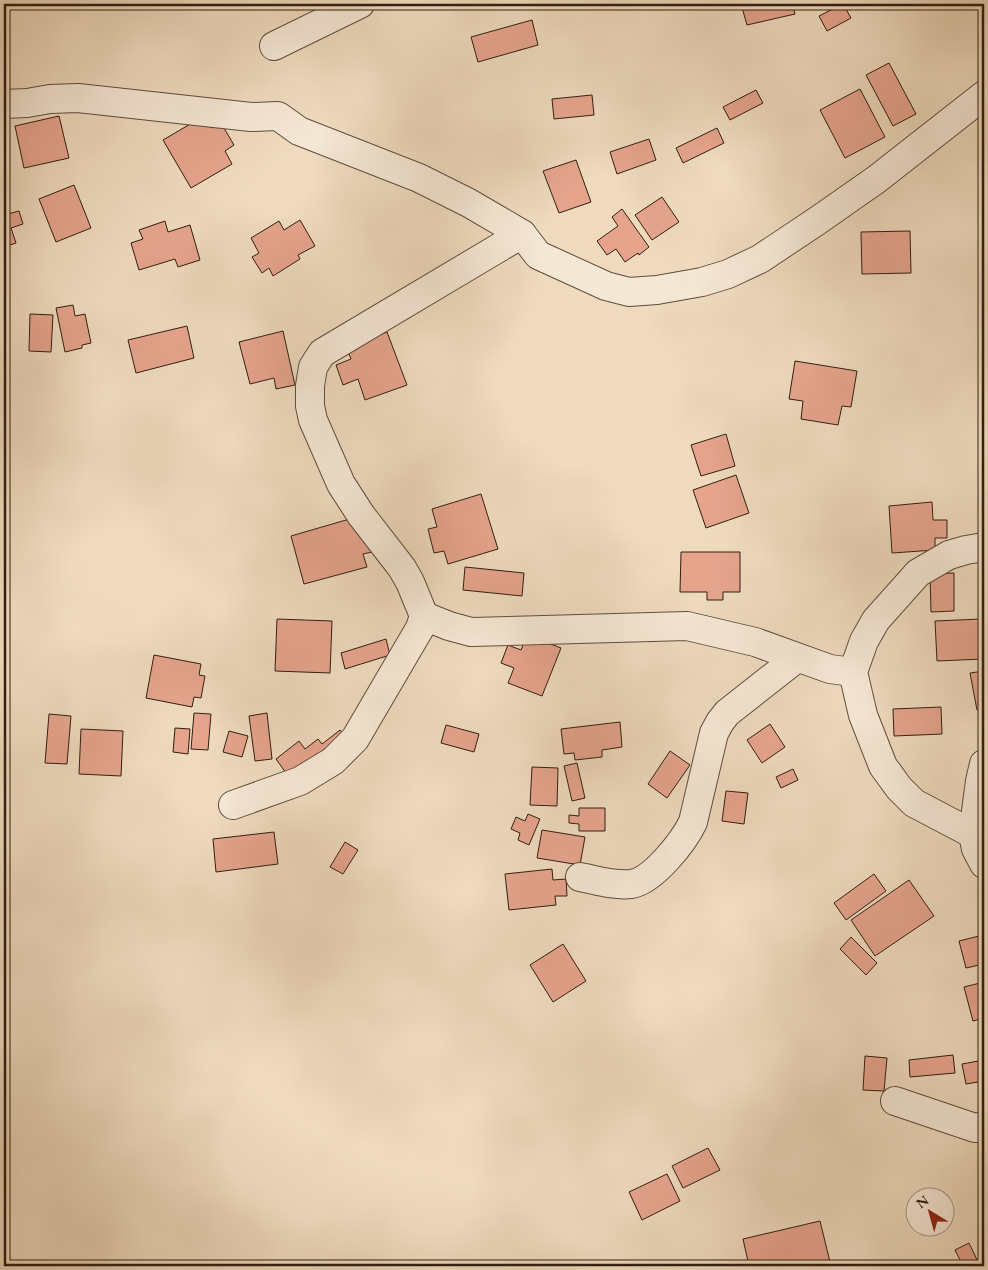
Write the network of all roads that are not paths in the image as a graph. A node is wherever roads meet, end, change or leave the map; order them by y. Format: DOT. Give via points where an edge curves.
graph roads {
  1 [pos="360,4"];
  2 [pos="274,46"];
  3 [pos="984,95"];
  4 [pos="4,104"];
  5 [pos="522,234"];
  6 [pos="984,547"];
  7 [pos="424,616"];
  8 [pos="797,658"];
  9 [pos="853,672"];
  10 [pos="984,764"];
  11 [pos="233,805"];
  12 [pos="973,834"];
  13 [pos="984,864"];
  14 [pos="580,877"];
  15 [pos="895,1101"];
  16 [pos="984,1126"];
  1 -- 2 [label="street"];
  3 -- 5 [label="street" via="877,179 791,240 760,259 702,282 629,292 606,286 538,255"];
  4 -- 5 [label="street" via="78,98 251,117 278,116 299,131 426,182"];
  5 -- 7 [label="street" via="322,353 313,367 310,406 330,461 360,515 402,568"];
  6 -- 9 [label="street" via="949,555 918,574 876,620"];
  7 -- 8 [label="street" via="471,632 687,626 755,642"];
  7 -- 11 [label="street" via="355,739 333,762 300,781"];
  8 -- 9 [label="street" via="830,669"];
  8 -- 14 [label="street" via="720,722 714,733 693,822 687,835 652,873 632,884"];
  9 -- 12 [label="street" via="863,715 883,766 899,788 914,803"];
  10 -- 12 [label="street"];
  12 -- 13 [label="street" via="976,850"];
  15 -- 16 [label="street" via="975,1128"];
}
